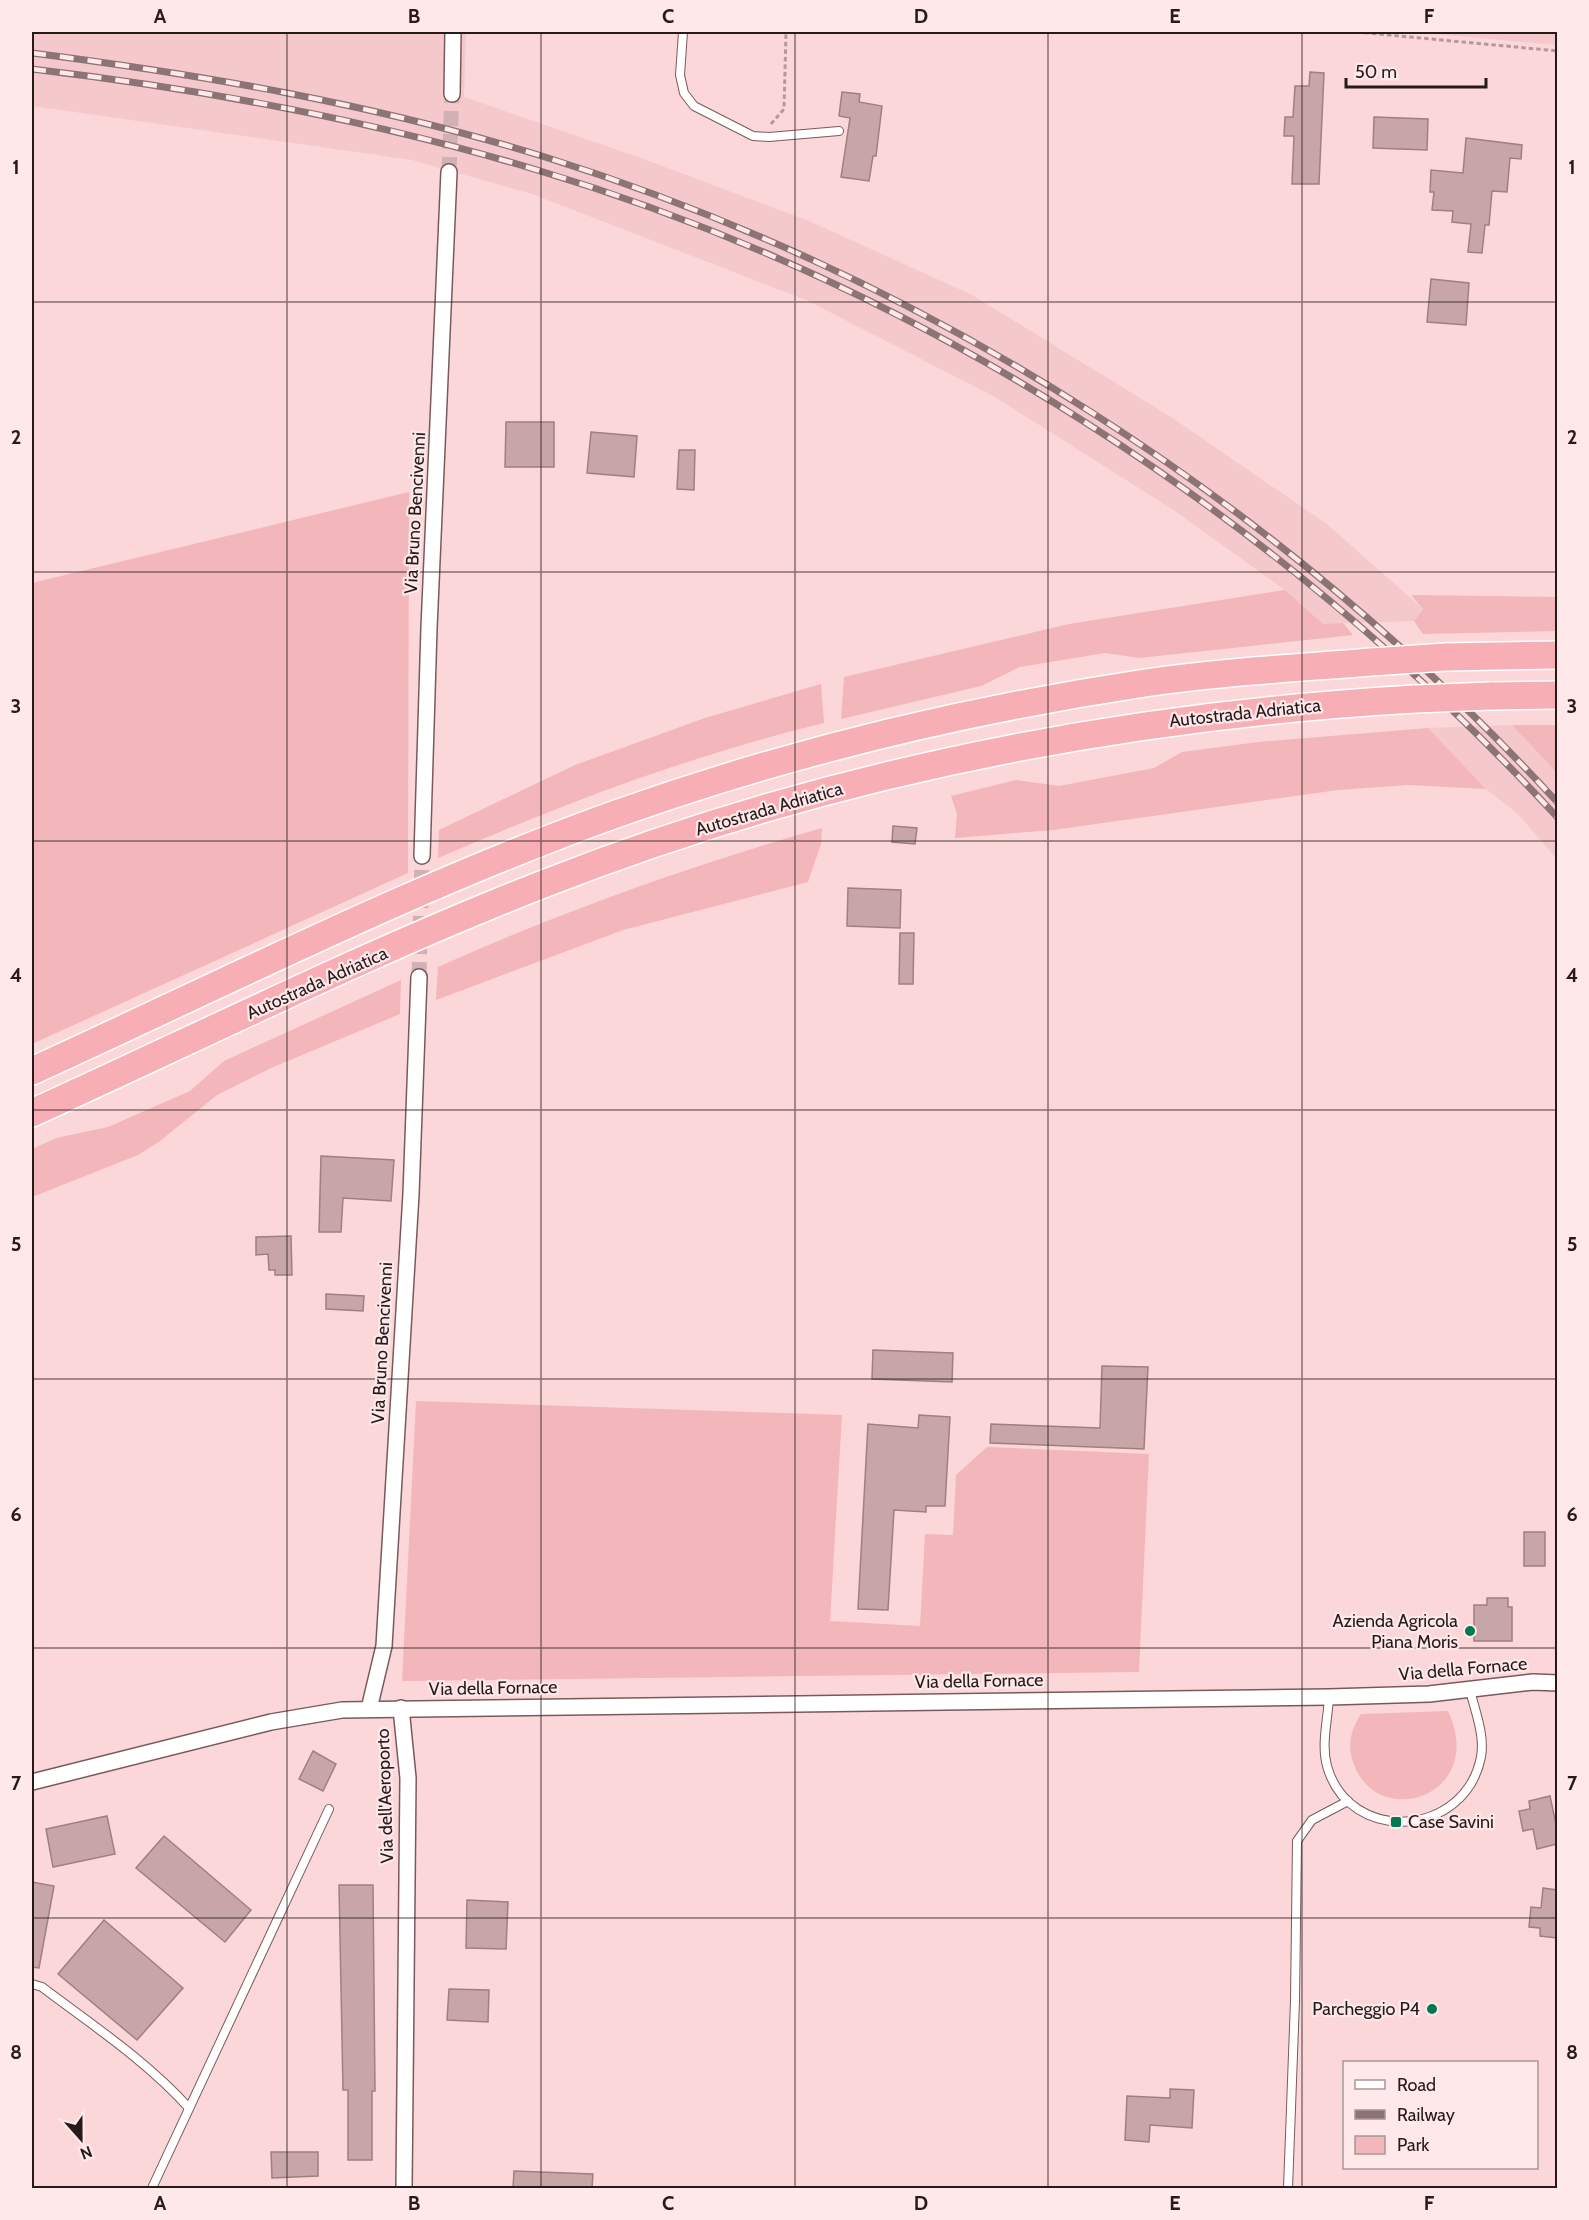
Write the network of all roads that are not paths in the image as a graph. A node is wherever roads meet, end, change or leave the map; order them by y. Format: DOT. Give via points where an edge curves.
graph roads {
  1 [pos="453,32"];
  2 [pos="682,32"];
  3 [pos="452,94"];
  4 [pos="839,131"];
  5 [pos="449,172"];
  6 [pos="1557,655"];
  7 [pos="1557,696"];
  8 [pos="422,856"];
  9 [pos="419,976"];
  10 [pos="32,1071"];
  11 [pos="32,1113"];
  12 [pos="1557,1683"];
  13 [pos="1470,1690"];
  14 [pos="1329,1697"];
  15 [pos="401,1708"];
  16 [pos="369,1709"];
  17 [pos="32,1782"];
  18 [pos="1348,1801"];
  19 [pos="329,1809"];
  20 [pos="32,1984"];
  21 [pos="189,2108"];
  22 [pos="152,2188"];
  23 [pos="404,2188"];
  24 [pos="1288,2188"];
  1 -- 3 [label="street"];
  2 -- 4 [label="lane" via="680,75 684,93 694,106 753,136"];
  5 -- 8 [label="street, Via Bruno Bencivenni"];
  6 -- 10 [label="highway, bridge" via="1446,657 1209,675 1056,698 878,736 695,788 535,844 432,887"];
  7 -- 11 [label="highway, Autostrada Adriatica, bridge" via="1301,705 1073,736 898,772 731,818 596,864 460,918"];
  9 -- 16 [label="street, Via Bruno Bencivenni" via="411,1194 384,1646"];
  12 -- 13 [label="street, Via della Fornace"];
  13 -- 14 [label="street, Via della Fornace"];
  13 -- 18 [label="lane" via="1481,1737 1481,1756 1475,1775 1460,1797 1437,1815 1408,1822 1371,1816"];
  14 -- 15 [label="street, Via della Fornace"];
  14 -- 18 [label="lane" via="1324,1752 1335,1784"];
  15 -- 16 [label="street, Via dell'Aeroporto"];
  15 -- 23 [label="street, Via dell'Aeroporto" via="408,1778"];
  16 -- 17 [label="street, Via dell'Aeroporto" via="281,1719"];
  18 -- 24 [label="lane" via="1312,1820 1297,1841"];
  19 -- 21 [label="lane"];
  20 -- 21 [label="lane" via="42,1987 170,2086"];
  21 -- 22 [label="lane"];
}
